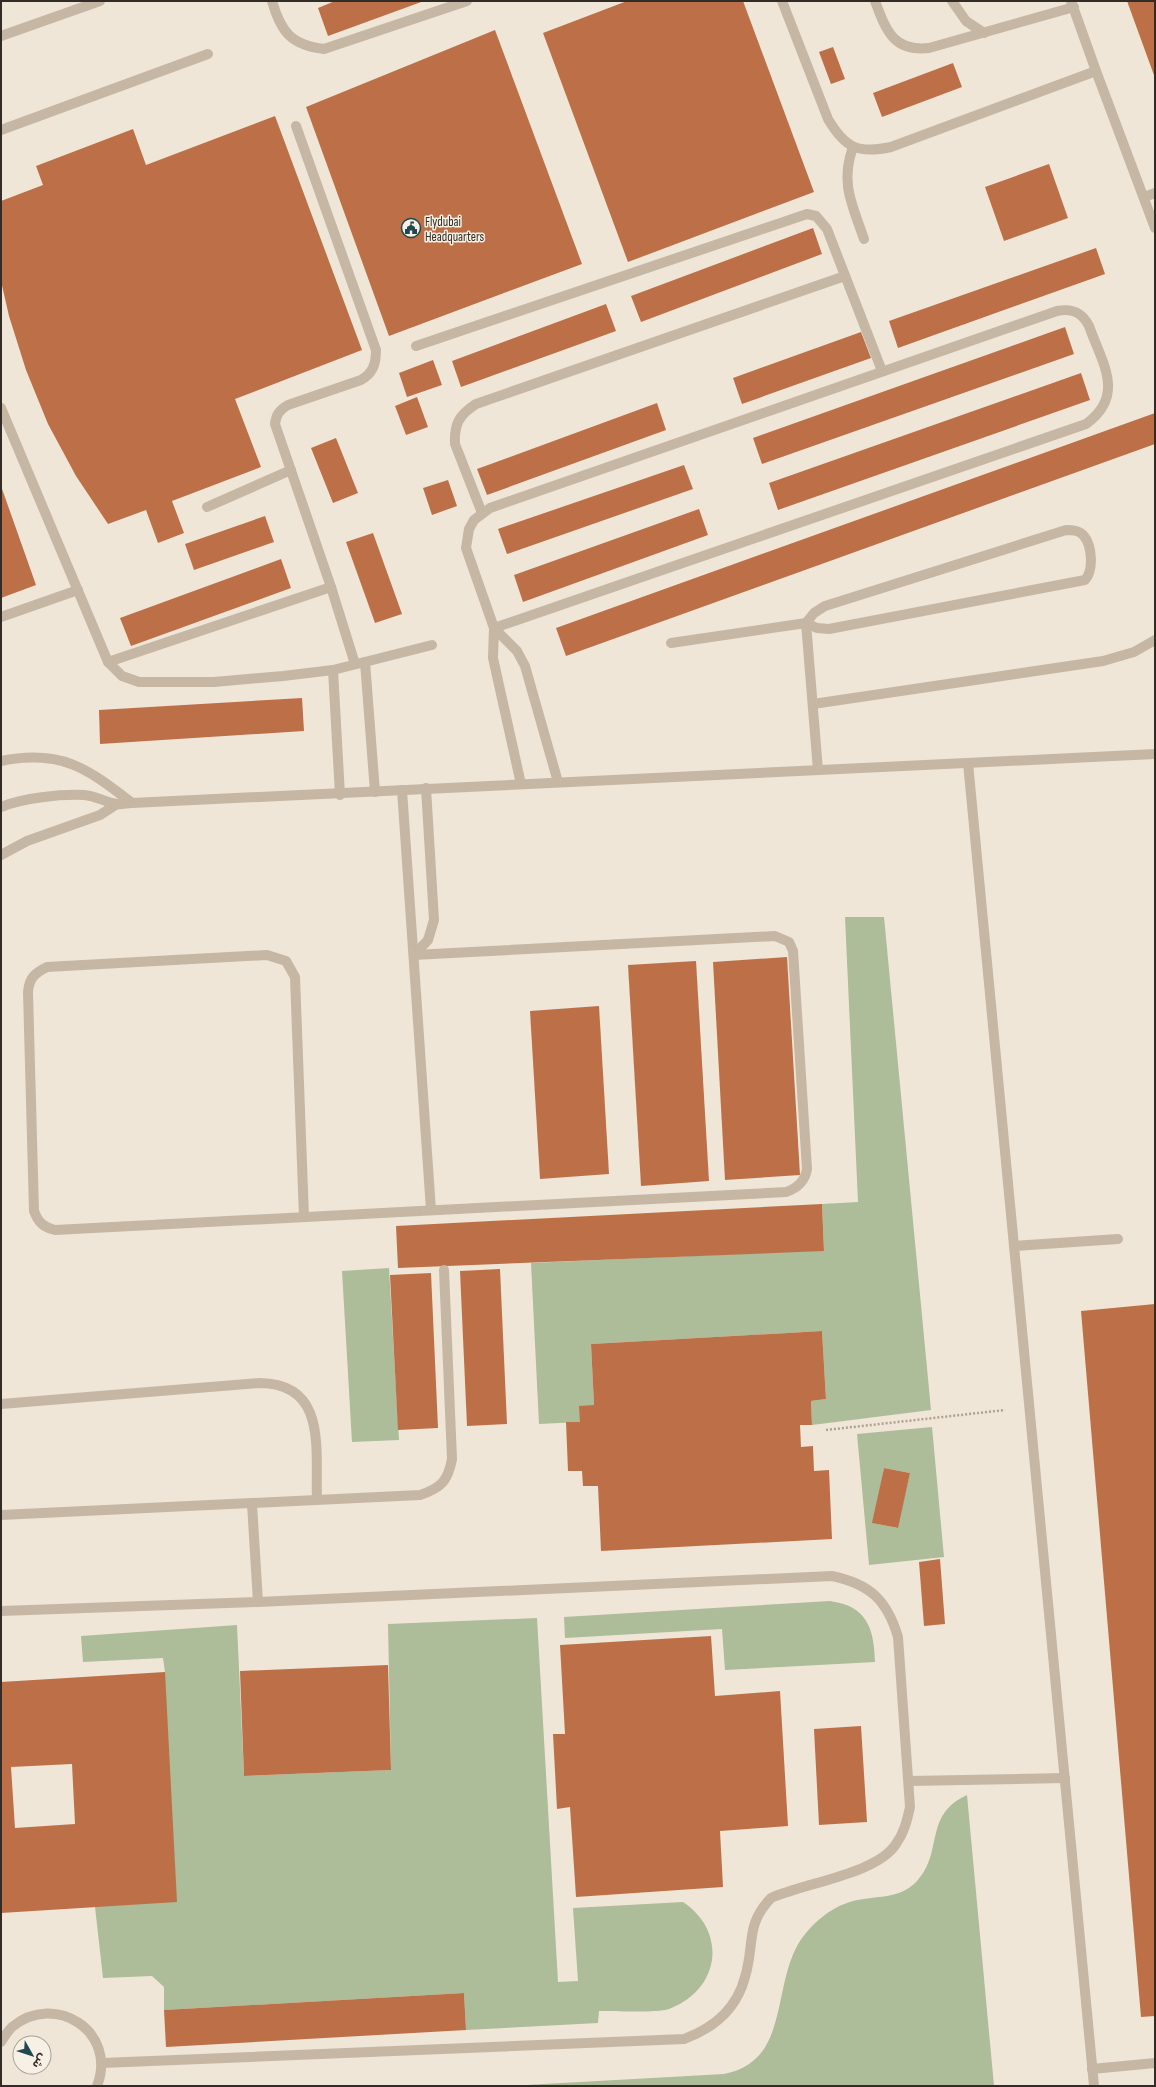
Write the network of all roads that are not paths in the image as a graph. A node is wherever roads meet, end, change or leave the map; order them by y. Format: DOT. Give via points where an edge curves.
graph roads {
  1 [pos="100,1"];
  2 [pos="272,1"];
  3 [pos="467,1"];
  4 [pos="782,1"];
  5 [pos="875,1"];
  6 [pos="952,1"];
  7 [pos="1073,4"];
  8 [pos="984,33"];
  9 [pos="1,36"];
  10 [pos="208,54"];
  11 [pos="1096,71"];
  12 [pos="296,126"];
  13 [pos="1,130"];
  14 [pos="853,147"];
  15 [pos="1155,193"];
  16 [pos="1144,197"];
  17 [pos="1155,228"];
  18 [pos="864,238"];
  19 [pos="845,276"];
  20 [pos="416,346"];
  21 [pos="882,372"];
  22 [pos="1,408"];
  23 [pos="291,470"];
  24 [pos="207,507"];
  25 [pos="482,513"];
  26 [pos="331,587"];
  27 [pos="78,590"];
  28 [pos="1,617"];
  29 [pos="806,623"];
  30 [pos="494,628"];
  31 [pos="1155,640"];
  32 [pos="671,642"];
  33 [pos="432,645"];
  34 [pos="108,662"];
  35 [pos="360,663"];
  36 [pos="333,670"];
  37 [pos="812,704"];
  38 [pos="1155,754"];
  39 [pos="1,761"];
  40 [pos="968,763"];
  41 [pos="818,770"];
  42 [pos="558,782"];
  43 [pos="521,784"];
  44 [pos="426,788"];
  45 [pos="402,790"];
  46 [pos="375,792"];
  47 [pos="340,795"];
  48 [pos="132,803"];
  49 [pos="117,804"];
  50 [pos="1,807"];
  51 [pos="1,855"];
  52 [pos="414,956"];
  53 [pos="431,1210"];
  54 [pos="304,1217"];
  55 [pos="1118,1239"];
  56 [pos="1014,1246"];
  57 [pos="444,1270"];
  58 [pos="1,1404"];
  59 [pos="317,1499"];
  60 [pos="252,1504"];
  61 [pos="1,1515"];
  62 [pos="258,1602"];
  63 [pos="1,1611"];
  64 [pos="1065,1778"];
  65 [pos="909,1780"];
  66 [pos="1,2042"];
  67 [pos="102,2063"];
  68 [pos="1155,2063"];
  69 [pos="1092,2069"];
  70 [pos="97,2086"];
  71 [pos="1094,2086"];
  1 -- 9 [label="street"];
  2 -- 3 [label="street" via="285,33 303,44 324,49"];
  4 -- 14 [label="street" via="828,119 837,135"];
  5 -- 8 [label="street" via="885,28 892,38 903,46 929,48"];
  6 -- 8 [label="street" via="966,21"];
  7 -- 8 [label="street"];
  7 -- 11 [label="street"];
  10 -- 13 [label="street"];
  11 -- 14 [label="street" via="891,147 872,151"];
  11 -- 16 [label="street"];
  12 -- 23 [label="street" via="376,350 376,360 369,376 280,409 274,424"];
  14 -- 18 [label="street" via="846,176 848,191"];
  15 -- 16 [label="street"];
  16 -- 17 [label="street"];
  19 -- 20 [label="street" via="827,229 816,216 807,214"];
  19 -- 21 [label="street"];
  19 -- 25 [label="street" via="476,404 465,411 458,422 456,444"];
  21 -- 25 [label="street" via="490,508"];
  21 -- 30 [label="street" via="1068,309 1078,312 1089,326 1108,378 1109,392 1106,405 1098,416 1086,424"];
  22 -- 27 [label="street"];
  23 -- 24 [label="street"];
  23 -- 26 [label="street"];
  25 -- 30 [label="street" via="469,529 466,548"];
  26 -- 34 [label="street"];
  26 -- 35 [label="street"];
  27 -- 28 [label="street"];
  27 -- 34 [label="street"];
  29 -- 29 [label="street" via="817,628 829,629 1085,580 1092,570 1086,540 1078,532 1066,530 825,606 814,613"];
  29 -- 32 [label="street"];
  29 -- 37 [label="street"];
  30 -- 42 [label="street" via="506,639 525,666"];
  30 -- 43 [label="street" via="493,658"];
  31 -- 37 [label="street" via="1134,652 1103,661"];
  33 -- 35 [label="street"];
  34 -- 36 [label="street" via="122,676 139,682 214,682"];
  35 -- 36 [label="street"];
  35 -- 46 [label="street"];
  36 -- 47 [label="street"];
  37 -- 41 [label="street"];
  38 -- 40 [label="street"];
  39 -- 48 [label="street" via="49,757 80,766"];
  40 -- 41 [label="street"];
  40 -- 56 [label="street"];
  41 -- 42 [label="street"];
  42 -- 43 [label="street"];
  43 -- 44 [label="street"];
  44 -- 45 [label="street"];
  44 -- 52 [label="street" via="434,920 428,940"];
  45 -- 46 [label="street"];
  45 -- 52 [label="street"];
  46 -- 47 [label="street"];
  47 -- 48 [label="street"];
  48 -- 49 [label="street"];
  49 -- 50 [label="street" via="101,797 84,795 34,799"];
  49 -- 51 [label="street" via="100,816 27,841"];
  52 -- 53 [label="street"];
  52 -- 53 [label="street" via="775,936 789,942 793,951 807,1169 804,1179 797,1187 786,1192"];
  53 -- 54 [label="street"];
  54 -- 54 [label="street" via="295,977 286,961 267,955 54,967 46,968 32,977 28,984 28,992 34,1211 43,1225 55,1230"];
  55 -- 56 [label="street"];
  56 -- 64 [label="street"];
  57 -- 59 [label="street" via="452,1459 443,1483 420,1495"];
  58 -- 59 [label="street" via="276,1383 291,1389 303,1399 311,1412"];
  59 -- 60 [label="street"];
  60 -- 61 [label="street"];
  60 -- 62 [label="street"];
  62 -- 63 [label="street"];
  62 -- 65 [label="street" via="832,1576 851,1580 868,1589 882,1602 893,1619 898,1637"];
  64 -- 65 [label="street"];
  64 -- 69 [label="street"];
  65 -- 67 [label="street" via="910,1807 906,1826 896,1845 882,1858 868,1866 771,1898 760,1909 753,1924 746,1976 738,1996 730,2010 697,2035 684,2039"];
  66 -- 67 [label="street" via="11,2028 25,2018 42,2013 60,2014 76,2020 89,2031 98,2046"];
  67 -- 70 [label="street"];
  68 -- 69 [label="street"];
  69 -- 71 [label="street"];
}
